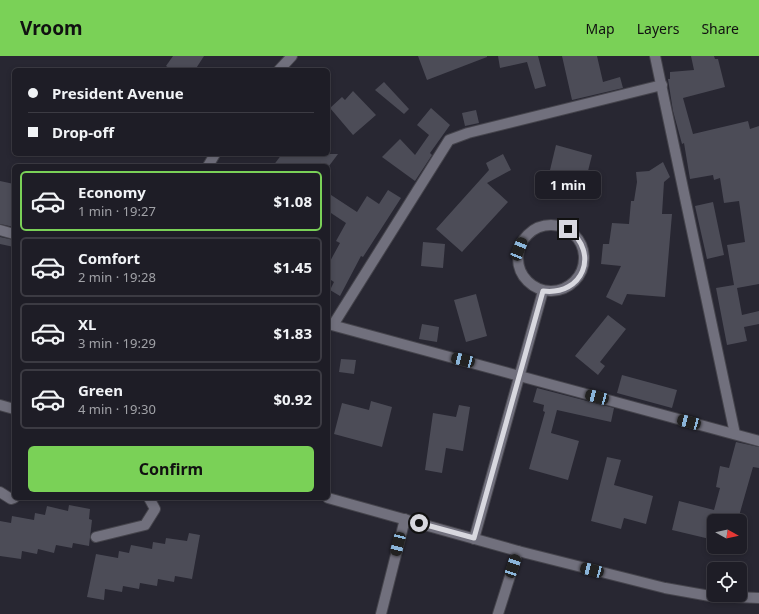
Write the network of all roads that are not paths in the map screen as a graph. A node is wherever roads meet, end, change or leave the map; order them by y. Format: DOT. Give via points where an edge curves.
graph roads {
  1 [pos="292,56"];
  2 [pos="655,56"];
  3 [pos="281,68"];
  4 [pos="662,85"];
  5 [pos="0,230"];
  6 [pos="12,233"];
  7 [pos="543,291"];
  8 [pos="331,324"];
  9 [pos="520,376"];
  10 [pos="0,406"];
  11 [pos="12,409"];
  12 [pos="736,434"];
  13 [pos="759,441"];
  14 [pos="0,492"];
  15 [pos="12,497"];
  16 [pos="330,499"];
  17 [pos="150,500"];
  18 [pos="405,519"];
  19 [pos="96,537"];
  20 [pos="474,538"];
  21 [pos="518,551"];
  22 [pos="759,598"];
  23 [pos="381,614"];
  24 [pos="498,614"];
  1 -- 3 [label="street"];
  2 -- 4 [label="street"];
  4 -- 8 [label="street" via="468,133 449,140"];
  4 -- 12 [label="street"];
  5 -- 6 [label="street"];
  7 -- 7 [label="street" via="534,288 522,275 518,258 519,249 522,241 535,229 543,226 560,226 568,229 580,241 584,267 575,282 568,287 556,291"];
  7 -- 9 [label="street"];
  8 -- 9 [label="street"];
  9 -- 12 [label="street"];
  9 -- 20 [label="street"];
  10 -- 11 [label="street"];
  12 -- 13 [label="street"];
  14 -- 15 [label="street"];
  16 -- 18 [label="street"];
  17 -- 19 [label="street" via="155,509 145,525"];
  18 -- 20 [label="street"];
  18 -- 23 [label="street"];
  20 -- 21 [label="street"];
  21 -- 22 [label="street" via="665,588 710,596"];
  21 -- 24 [label="street"];
}
